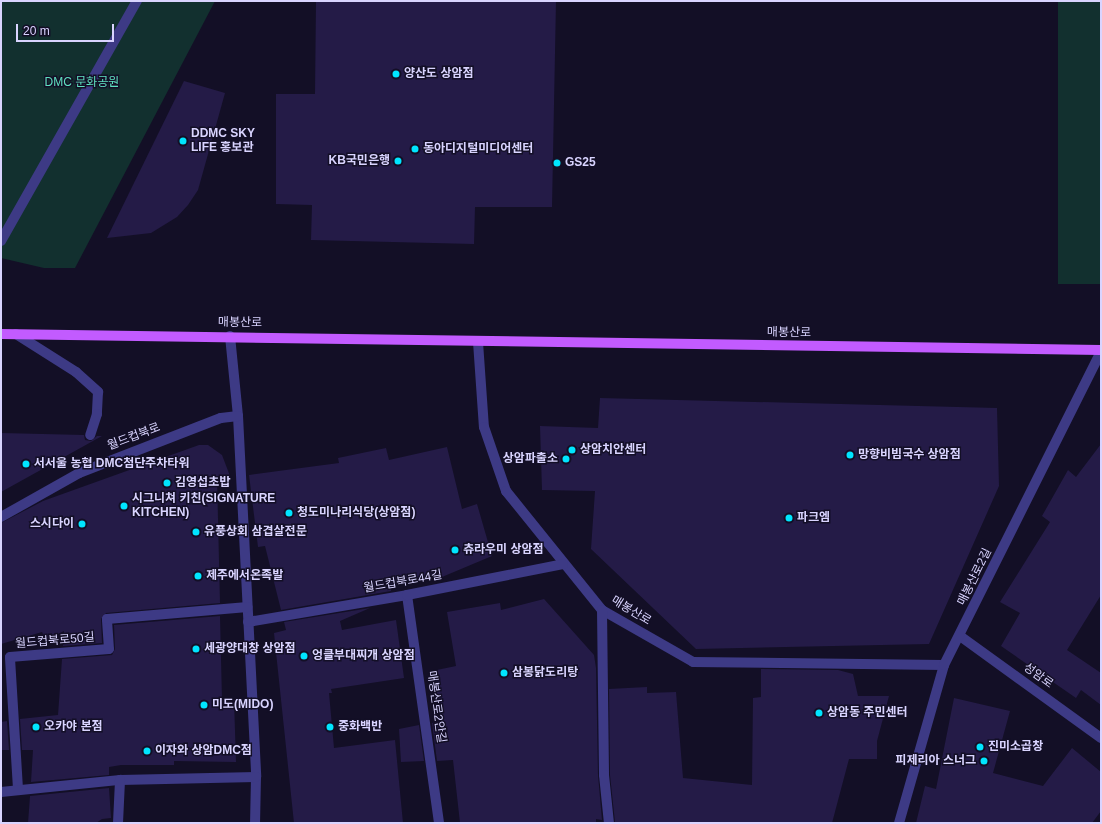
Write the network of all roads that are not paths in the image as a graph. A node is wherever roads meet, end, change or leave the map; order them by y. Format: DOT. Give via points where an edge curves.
graph roads {
  1 [pos="137,1"];
  2 [pos="1,242"];
  3 [pos="1,334"];
  4 [pos="16,334"];
  5 [pos="230,336"];
  6 [pos="478,342"];
  7 [pos="1101,351"];
  8 [pos="238,416"];
  9 [pos="90,435"];
  10 [pos="1,516"];
  11 [pos="563,564"];
  12 [pos="407,595"];
  13 [pos="247,607"];
  14 [pos="602,610"];
  15 [pos="248,622"];
  16 [pos="960,636"];
  17 [pos="944,665"];
  18 [pos="1101,738"];
  19 [pos="256,777"];
  20 [pos="120,780"];
  21 [pos="18,789"];
  22 [pos="1,792"];
  23 [pos="118,823"];
  24 [pos="255,823"];
  25 [pos="439,823"];
  26 [pos="609,823"];
  27 [pos="899,823"];
  1 -- 2 [label="street"];
  3 -- 4 [label="main road, 매봉산로"];
  4 -- 5 [label="main road, 매봉산로"];
  4 -- 9 [label="street" via="76,372 98,392 97,414"];
  5 -- 6 [label="main road, 매봉산로"];
  5 -- 8 [label="street"];
  6 -- 7 [label="main road, 매봉산로"];
  6 -- 11 [label="street, 매봉산로" via="484,427 506,492"];
  7 -- 16 [label="street, 매봉산로2길"];
  8 -- 10 [label="street, 월드컵북로" via="221,418 79,473"];
  8 -- 13 [label="street"];
  11 -- 12 [label="street, 월드컵북로44길"];
  11 -- 14 [label="street, 매봉산로"];
  12 -- 15 [label="street, 월드컵북로44길"];
  12 -- 25 [label="street, 매봉산로2안길"];
  13 -- 15 [label="street"];
  13 -- 21 [label="street, 월드컵북로50길" via="107,619 109,649 10,657"];
  14 -- 17 [label="street, 매봉산로" via="693,662"];
  14 -- 26 [label="street" via="604,775"];
  15 -- 19 [label="street"];
  16 -- 17 [label="street, 매봉산로2길"];
  16 -- 18 [label="street, 성암로"];
  17 -- 27 [label="street, 매봉산로2길"];
  19 -- 20 [label="street"];
  19 -- 24 [label="street"];
  20 -- 21 [label="street"];
  20 -- 23 [label="street"];
  21 -- 22 [label="street"];
}
